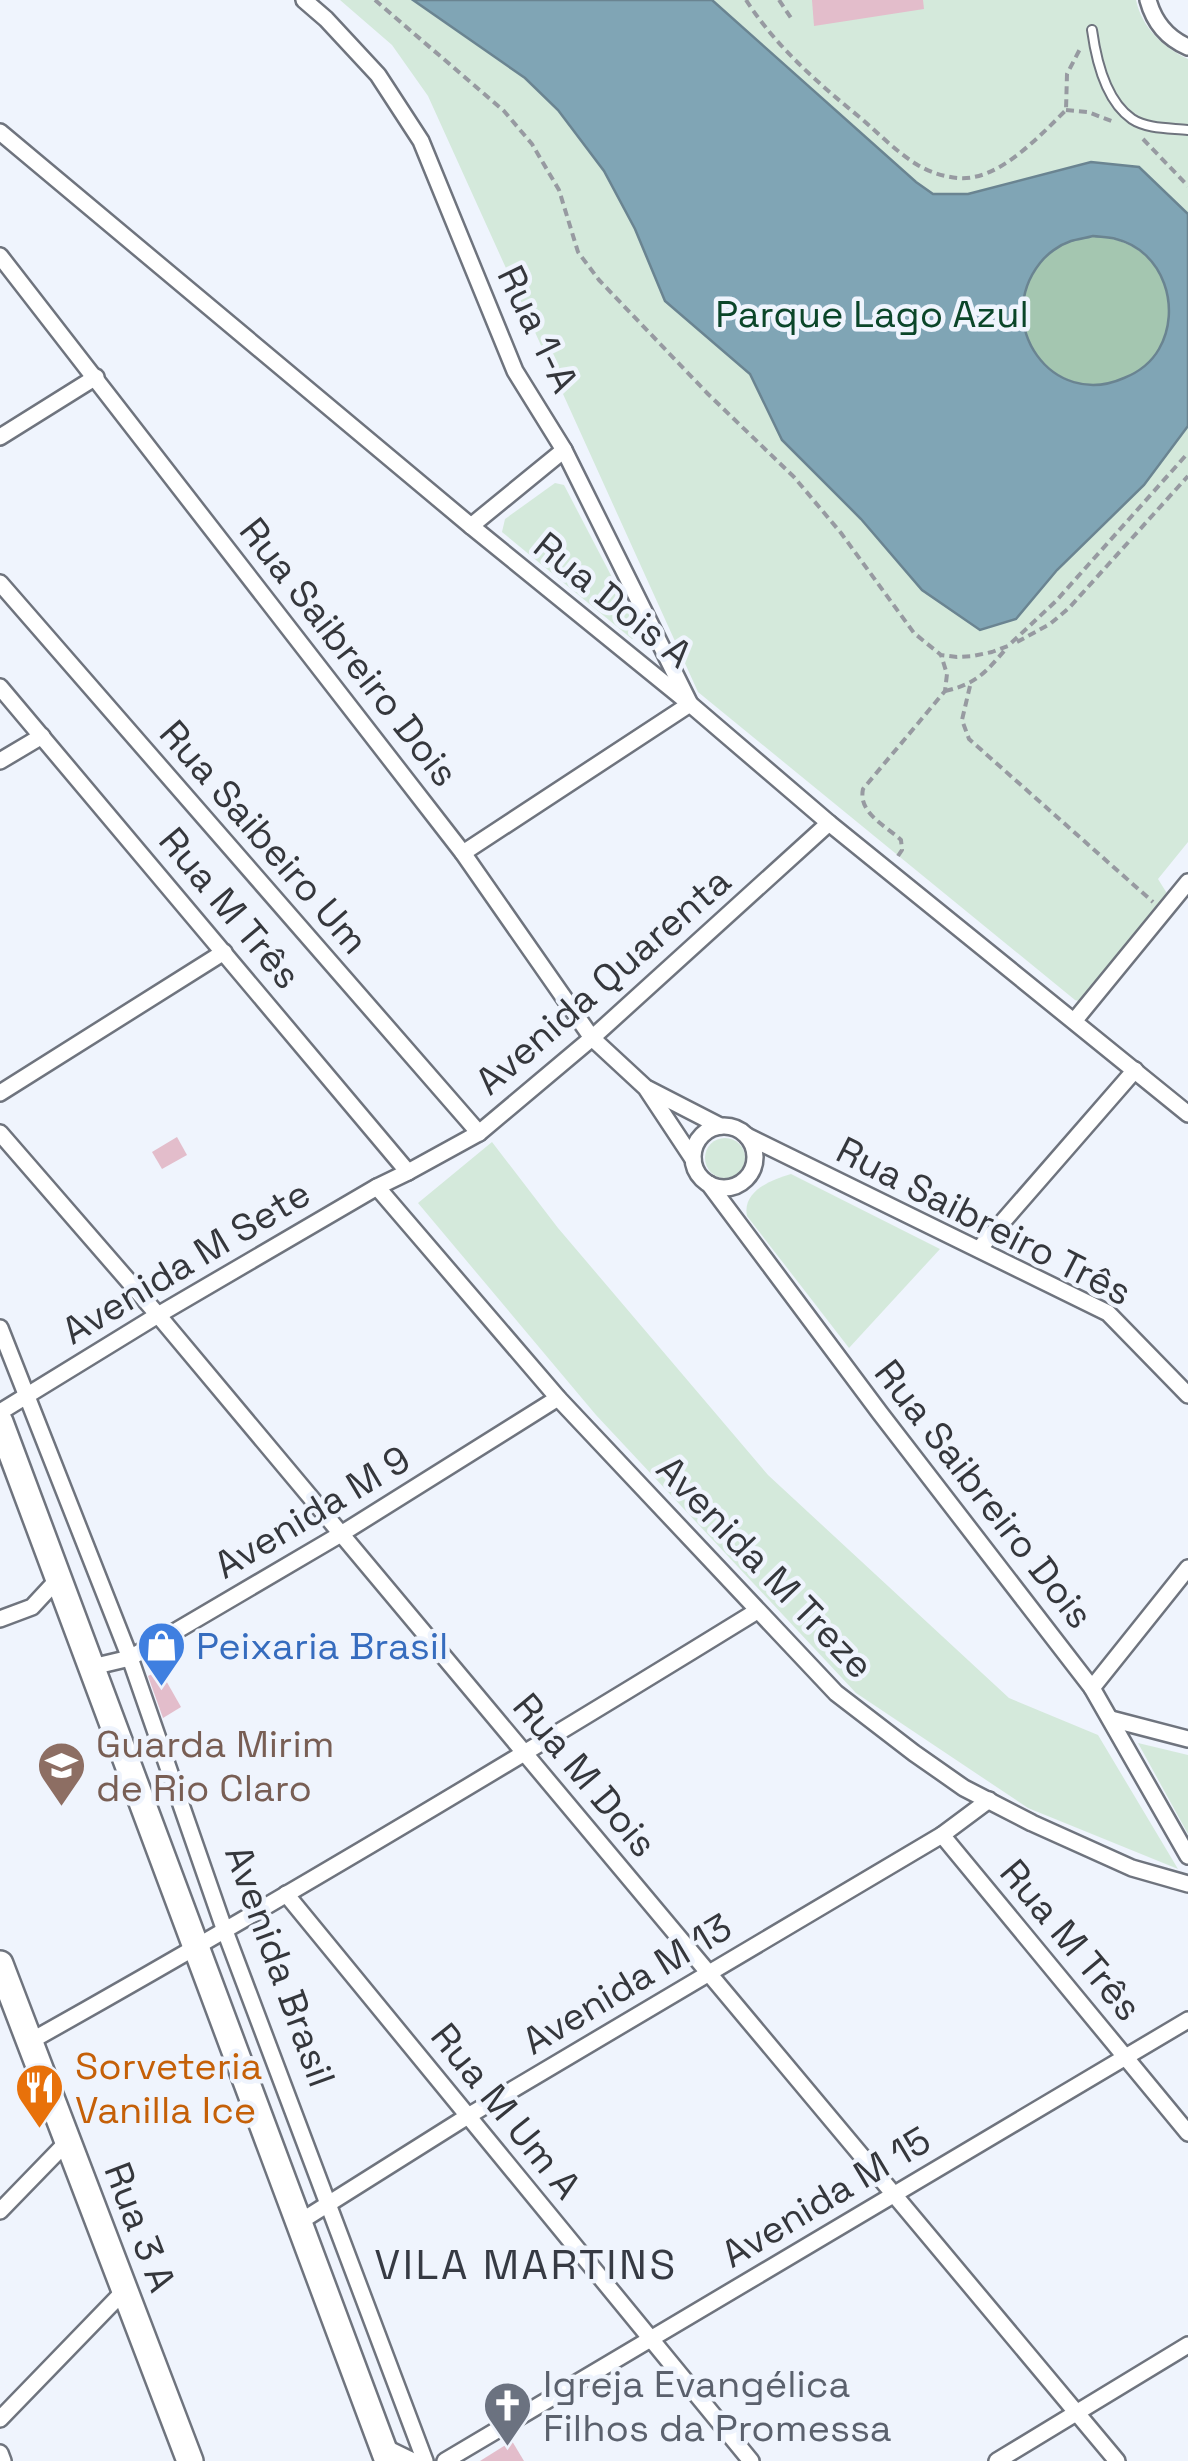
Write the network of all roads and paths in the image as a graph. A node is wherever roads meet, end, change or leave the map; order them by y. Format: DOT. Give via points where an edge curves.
graph roads {
  1 [pos="304,0"];
  2 [pos="375,0"];
  3 [pos="746,0"];
  4 [pos="778,0"];
  5 [pos="1148,0"];
  6 [pos="792,18"];
  7 [pos="1092,30"];
  8 [pos="1188,47"];
  9 [pos="1066,110"];
  10 [pos="1121,124"];
  11 [pos="1188,130"];
  12 [pos="0,132"];
  13 [pos="1139,135"];
  14 [pos="1188,186"];
  15 [pos="0,256"];
  16 [pos="96,377"];
  17 [pos="0,437"];
  18 [pos="564,450"];
  19 [pos="1188,453"];
  20 [pos="1188,476"];
  21 [pos="470,526"];
  22 [pos="0,584"];
  23 [pos="1008,646"];
  24 [pos="941,655"];
  25 [pos="970,684"];
  26 [pos="0,687"];
  27 [pos="945,691"];
  28 [pos="690,704"];
  29 [pos="42,736"];
  30 [pos="0,761"];
  31 [pos="829,823"];
  32 [pos="462,853"];
  33 [pos="888,870"];
  34 [pos="1188,882"];
  35 [pos="1164,912"];
  36 [pos="224,952"];
  37 [pos="1075,1020"];
  38 [pos="592,1038"];
  39 [pos="1136,1070"];
  40 [pos="646,1088"];
  41 [pos="0,1093"];
  42 [pos="1188,1114"];
  43 [pos="720,1126"];
  44 [pos="479,1133"];
  45 [pos="0,1134"];
  46 [pos="747,1136"];
  47 [pos="785,1155"];
  48 [pos="755,1156"];
  49 [pos="693,1159"];
  50 [pos="408,1172"];
  51 [pos="709,1184"];
  52 [pos="377,1187"];
  53 [pos="979,1249"];
  54 [pos="158,1315"];
  55 [pos="0,1328"];
  56 [pos="1188,1395"];
  57 [pos="26,1396"];
  58 [pos="558,1398"];
  59 [pos="0,1412"];
  60 [pos="0,1422"];
  61 [pos="340,1534"];
  62 [pos="1188,1568"];
  63 [pos="58,1578"];
  64 [pos="757,1611"];
  65 [pos="0,1619"];
  66 [pos="130,1658"];
  67 [pos="92,1666"];
  68 [pos="1092,1688"];
  69 [pos="1111,1720"];
  70 [pos="1188,1739"];
  71 [pos="526,1754"];
  72 [pos="989,1800"];
  73 [pos="942,1835"];
  74 [pos="1188,1856"];
  75 [pos="1188,1884"];
  76 [pos="286,1894"];
  77 [pos="225,1931"];
  78 [pos="196,1948"];
  79 [pos="0,1967"];
  80 [pos="707,1973"];
  81 [pos="1188,2020"];
  82 [pos="30,2042"];
  83 [pos="1126,2057"];
  84 [pos="468,2116"];
  85 [pos="1188,2133"];
  86 [pos="67,2142"];
  87 [pos="893,2194"];
  88 [pos="328,2203"];
  89 [pos="0,2211"];
  90 [pos="298,2222"];
  91 [pos="125,2290"];
  92 [pos="651,2338"];
  93 [pos="1188,2345"];
  94 [pos="1076,2413"];
  95 [pos="0,2419"];
  96 [pos="385,2453"];
  97 [pos="0,2454"];
  98 [pos="3,2461"];
  99 [pos="190,2461"];
  100 [pos="413,2461"];
  101 [pos="426,2461"];
  102 [pos="445,2461"];
  103 [pos="752,2461"];
  104 [pos="997,2461"];
  105 [pos="1117,2461"];
  1 -- 18 [label="street, Rua 1-A" via="378,75 421,142 515,371"];
  2 -- 24 [label="path" via="504,111 559,190 578,252 599,280 794,477 914,632"];
  3 -- 9 [label="path" via="817,82 916,164 940,175 992,172"];
  4 -- 6 [label="path"];
  5 -- 8 [label="street" via="1163,30"];
  7 -- 9 [label="path" via="1067,74"];
  7 -- 11 [label="lane" via="1100,72 1130,118"];
  9 -- 10 [label="path"];
  12 -- 21 [label="street, Rua Dois A"];
  13 -- 14 [label="path"];
  15 -- 16 [label="street, Rua Saibreiro Dois"];
  16 -- 17 [label="street"];
  16 -- 32 [label="street, Rua Saibreiro Dois"];
  18 -- 21 [label="street"];
  18 -- 28 [label="street, Rua 1-A"];
  19 -- 23 [label="path" via="1056,602"];
  20 -- 23 [label="path" via="1069,608"];
  21 -- 28 [label="street, Rua Dois A"];
  22 -- 44 [label="street, Rua Saibeiro Um"];
  23 -- 24 [label="path" via="972,656"];
  23 -- 25 [label="path"];
  24 -- 27 [label="path"];
  25 -- 27 [label="path"];
  25 -- 35 [label="path" via="962,720 969,739"];
  26 -- 29 [label="street, Rua M Três"];
  27 -- 33 [label="path" via="863,789 866,810 901,840"];
  28 -- 31 [label="street, Rua Dois A"];
  28 -- 32 [label="street"];
  29 -- 30 [label="street"];
  29 -- 36 [label="street, Rua M Três"];
  31 -- 33 [label="street, Rua Dois A"];
  31 -- 38 [label="street, Avenida Quarenta"];
  32 -- 38 [label="street, Rua Saibreiro Dois"];
  33 -- 37 [label="street, Rua Dois A"];
  34 -- 35 [label="street"];
  35 -- 37 [label="street"];
  36 -- 41 [label="street"];
  36 -- 50 [label="street, Rua M Três"];
  37 -- 39 [label="street, Rua Dois A"];
  38 -- 40 [label="street, Rua Saibreiro Dois"];
  38 -- 44 [label="street, Avenida Quarenta"];
  39 -- 42 [label="street, Rua Dois A"];
  39 -- 53 [label="street"];
  40 -- 43 [label="street, Rua Saibreiro Dois"];
  40 -- 49 [label="street, Rua Saibreiro Dois"];
  43 -- 46 [label="street"];
  43 -- 49 [label="street" via="697,1141"];
  44 -- 50 [label="street, Avenida Quarenta"];
  45 -- 54 [label="street, Rua M Dois"];
  46 -- 47 [label="street, Rua Saibreiro Três"];
  46 -- 48 [label="street"];
  47 -- 48 [label="street, Rua Saibreiro Três"];
  47 -- 53 [label="street, Rua Saibreiro Três"];
  48 -- 51 [label="street" via="740,1183"];
  49 -- 51 [label="street"];
  50 -- 52 [label="street, Avenida M Sete"];
  51 -- 68 [label="street, Rua Saibreiro Dois"];
  52 -- 54 [label="street, Avenida M Sete"];
  52 -- 58 [label="street, Avenida M Treze"];
  53 -- 56 [label="street, Rua Saibreiro Três" via="1108,1312"];
  54 -- 57 [label="street, Avenida M Sete"];
  54 -- 61 [label="street, Rua M Dois"];
  55 -- 57 [label="street, Avenida Brasil"];
  57 -- 59 [label="street, Avenida M Sete"];
  57 -- 66 [label="street, Avenida Brasil"];
  58 -- 61 [label="street, Avenida M 9"];
  58 -- 64 [label="street, Avenida M Treze"];
  60 -- 63 [label="main road, Avenida Brasil"];
  61 -- 66 [label="street, Avenida M 9"];
  61 -- 71 [label="street, Rua M Dois"];
  62 -- 68 [label="street"];
  63 -- 65 [label="street" via="32,1607"];
  63 -- 67 [label="main road, Avenida Brasil"];
  64 -- 71 [label="street"];
  64 -- 72 [label="street, Avenida M Treze" via="836,1692"];
  66 -- 67 [label="street, Avenida M 9"];
  66 -- 77 [label="street, Avenida Brasil"];
  67 -- 78 [label="main road, Avenida Brasil"];
  68 -- 69 [label="street, Rua Saibreiro Dois"];
  69 -- 70 [label="street"];
  69 -- 74 [label="street, Rua Saibreiro Dois"];
  71 -- 76 [label="street"];
  71 -- 80 [label="street, Rua M Dois"];
  72 -- 73 [label="street, Avenida M 13"];
  72 -- 75 [label="street, Avenida M Treze" via="1132,1868"];
  73 -- 80 [label="street, Avenida M 13"];
  73 -- 83 [label="street, Rua M Três"];
  76 -- 77 [label="street"];
  76 -- 84 [label="street, Rua M Um A"];
  77 -- 78 [label="street"];
  77 -- 88 [label="street, Avenida Brasil"];
  78 -- 82 [label="street"];
  78 -- 90 [label="main road, Avenida Brasil"];
  79 -- 82 [label="main road, Rua 3 A"];
  80 -- 84 [label="street, Avenida M 13"];
  80 -- 87 [label="street, Rua M Dois"];
  81 -- 83 [label="street, Avenida M 15"];
  82 -- 86 [label="main road, Rua 3 A"];
  83 -- 85 [label="street, Rua M Três"];
  83 -- 87 [label="street, Avenida M 15"];
  84 -- 88 [label="street, Avenida M 13"];
  84 -- 92 [label="street, Rua M Um A"];
  86 -- 89 [label="street"];
  86 -- 91 [label="main road, Rua 3 A"];
  87 -- 92 [label="street, Avenida M 15"];
  87 -- 94 [label="street, Rua M Dois"];
  88 -- 90 [label="street, Avenida M 13"];
  88 -- 101 [label="street, Avenida Brasil"];
  90 -- 96 [label="main road, Avenida Brasil"];
  91 -- 95 [label="street"];
  91 -- 99 [label="main road, Rua 3 A"];
  92 -- 102 [label="street, Avenida M 15"];
  92 -- 103 [label="street, Rua M Um A"];
  93 -- 94 [label="street"];
  94 -- 104 [label="street"];
  94 -- 105 [label="street, Rua M Dois"];
  96 -- 100 [label="street"];
  97 -- 98 [label="street"];
}
